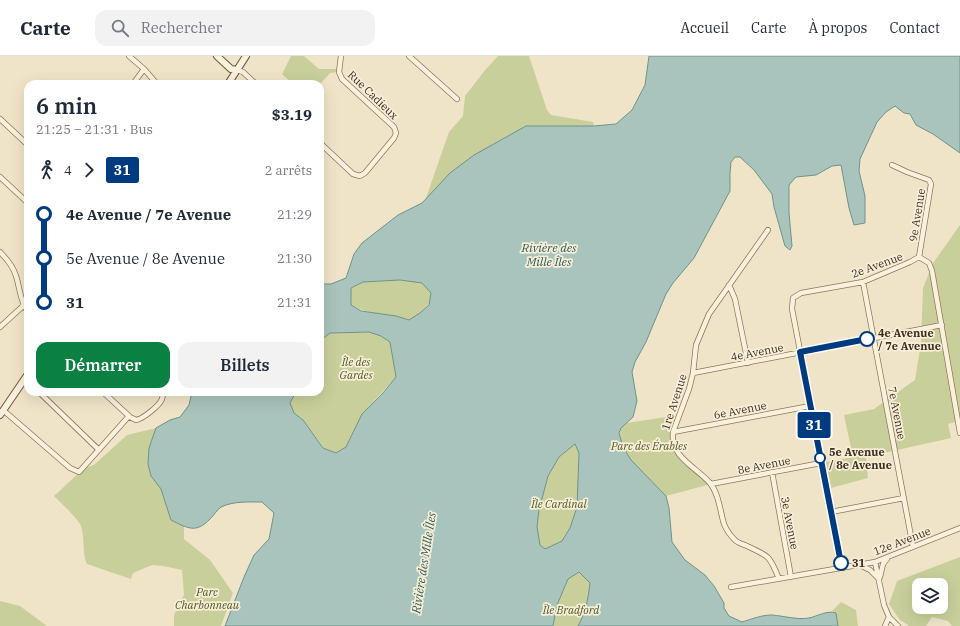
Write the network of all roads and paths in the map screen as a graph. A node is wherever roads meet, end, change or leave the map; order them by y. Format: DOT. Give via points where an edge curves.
graph roads {
  1 [pos="129,56"];
  2 [pos="217,56"];
  3 [pos="246,56"];
  4 [pos="341,56"];
  5 [pos="409,56"];
  6 [pos="144,69"];
  7 [pos="237,70"];
  8 [pos="136,80"];
  9 [pos="154,80"];
  10 [pos="231,80"];
  11 [pos="252,80"];
  12 [pos="456,98"];
  13 [pos="0,119"];
  14 [pos="24,141"];
  15 [pos="324,147"];
  16 [pos="892,165"];
  17 [pos="0,177"];
  18 [pos="24,199"];
  19 [pos="768,230"];
  20 [pos="0,252"];
  21 [pos="919,256"];
  22 [pos="863,282"];
  23 [pos="729,285"];
  24 [pos="23,306"];
  25 [pos="942,325"];
  26 [pos="0,327"];
  27 [pos="873,338"];
  28 [pos="800,352"];
  29 [pos="748,362"];
  30 [pos="693,373"];
  31 [pos="24,382"];
  32 [pos="43,396"];
  33 [pos="107,396"];
  34 [pos="162,396"];
  35 [pos="810,406"];
  36 [pos="2,412"];
  37 [pos="129,416"];
  38 [pos="673,432"];
  39 [pos="960,432"];
  40 [pos="99,450"];
  41 [pos="821,463"];
  42 [pos="772,472"];
  43 [pos="711,484"];
  44 [pos="904,498"];
  45 [pos="831,512"];
  46 [pos="960,528"];
  47 [pos="913,547"];
  48 [pos="888,558"];
  49 [pos="875,562"];
  50 [pos="858,565"];
  51 [pos="842,568"];
  52 [pos="791,577"];
  53 [pos="779,579"];
  54 [pos="879,579"];
  55 [pos="731,587"];
  56 [pos="889,617"];
  57 [pos="885,626"];
  58 [pos="898,626"];
  1 -- 6 [label="street"];
  2 -- 7 [label="main road" via="230,69"];
  3 -- 7 [label="main road"];
  4 -- 15 [label="street, Rue Cadieux" via="339,72 342,79 394,127 396,134 360,176 353,174"];
  5 -- 12 [label="street"];
  6 -- 8 [label="street"];
  6 -- 9 [label="street"];
  7 -- 10 [label="main road"];
  7 -- 11 [label="street"];
  13 -- 14 [label="street"];
  16 -- 21 [label="street, 9e Avenue" via="928,180 931,184"];
  17 -- 18 [label="street"];
  19 -- 23 [label="street, 1re Avenue"];
  20 -- 24 [label="street" via="16,275"];
  21 -- 22 [label="street, 2e Avenue"];
  21 -- 25 [label="street, 9e Avenue" via="929,263 932,271"];
  22 -- 27 [label="street, 7e Avenue"];
  22 -- 28 [label="street, 2e Avenue" via="801,293 793,298 792,309"];
  23 -- 29 [label="street" via="735,299"];
  23 -- 30 [label="street, 1re Avenue" via="709,314 696,345"];
  24 -- 26 [label="street"];
  25 -- 27 [label="street, 4e Avenue"];
  25 -- 39 [label="street, 9e Avenue"];
  27 -- 28 [label="street, 4e Avenue"];
  27 -- 44 [label="street, 7e Avenue"];
  28 -- 29 [label="street, 4e Avenue"];
  28 -- 35 [label="street"];
  29 -- 30 [label="street, 4e Avenue"];
  30 -- 38 [label="street, 1re Avenue"];
  31 -- 36 [label="main road"];
  32 -- 40 [label="street"];
  33 -- 37 [label="street"];
  34 -- 37 [label="street" via="160,402 144,418 136,420"];
  35 -- 38 [label="street, 6e Avenue"];
  35 -- 41 [label="street"];
  36 -- 40 [label="street" via="70,468 79,472"];
  37 -- 40 [label="street"];
  38 -- 43 [label="street, 1re Avenue" via="675,448 688,464"];
  41 -- 42 [label="street, 8e Avenue"];
  41 -- 45 [label="street"];
  42 -- 43 [label="street, 8e Avenue"];
  42 -- 52 [label="street, 3e Avenue"];
  43 -- 53 [label="street, 1re Avenue" via="717,496 724,525 735,540 767,556 774,565"];
  44 -- 45 [label="street"];
  44 -- 47 [label="street, 7e Avenue"];
  45 -- 51 [label="street"];
  46 -- 47 [label="street, 12e Avenue"];
  47 -- 48 [label="street, 12e Avenue"];
  48 -- 49 [label="street, 12e Avenue"];
  48 -- 54 [label="street" via="883,564"];
  49 -- 50 [label="street, 12e Avenue"];
  49 -- 54 [label="street"];
  50 -- 51 [label="street, 12e Avenue"];
  50 -- 54 [label="street" via="870,570"];
  51 -- 52 [label="street, 12e Avenue"];
  52 -- 53 [label="street, 12e Avenue"];
  53 -- 55 [label="street, 12e Avenue"];
  54 -- 56 [label="street"];
  56 -- 57 [label="street"];
  56 -- 58 [label="street"];
}
